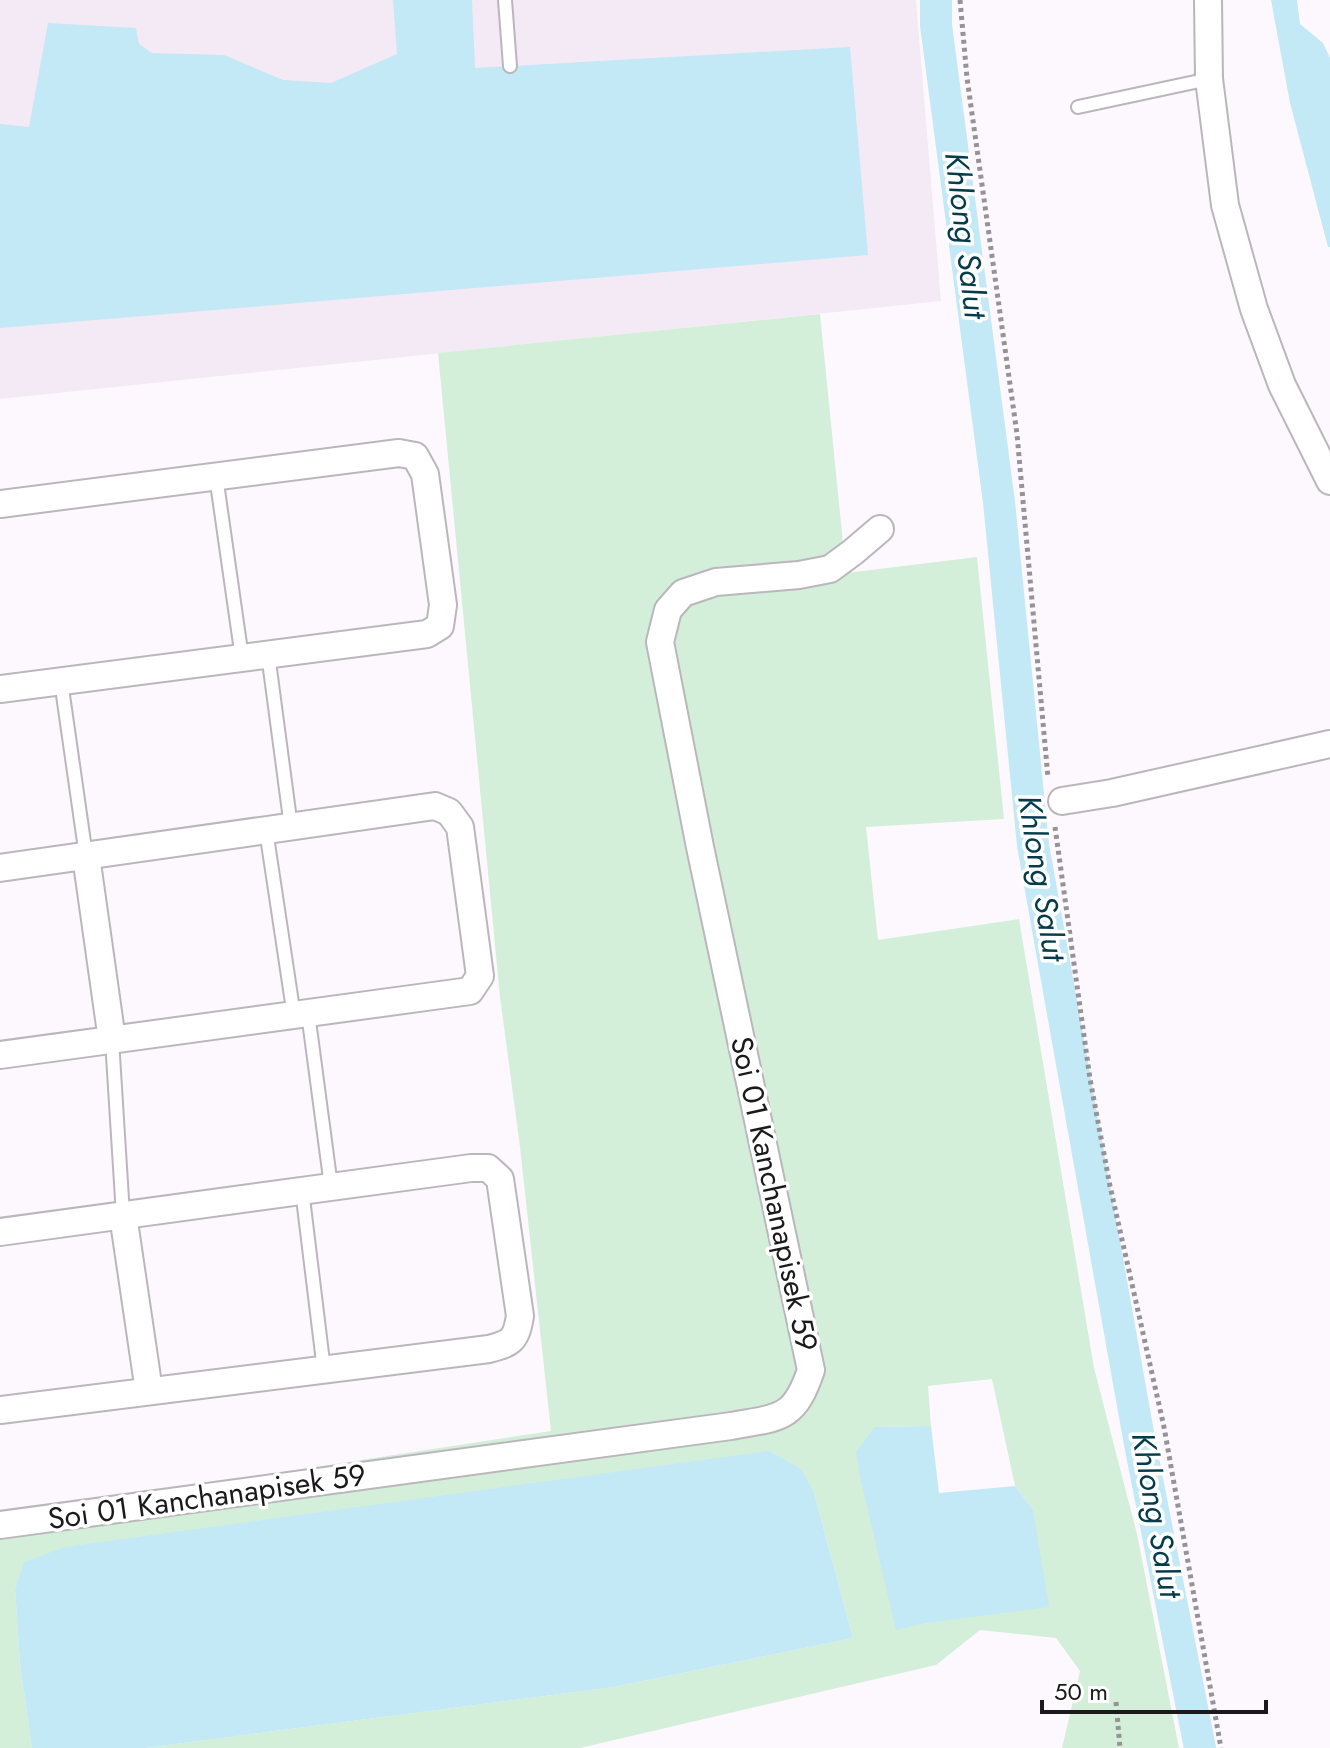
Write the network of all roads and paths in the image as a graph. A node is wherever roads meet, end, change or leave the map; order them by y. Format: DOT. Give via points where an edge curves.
graph roads {
  1 [pos="505,0"];
  2 [pos="960,0"];
  3 [pos="1208,0"];
  4 [pos="510,66"];
  5 [pos="1209,79"];
  6 [pos="1078,107"];
  7 [pos="216,476"];
  8 [pos="1330,481"];
  9 [pos="0,504"];
  10 [pos="880,529"];
  11 [pos="255,656"];
  12 [pos="61,681"];
  13 [pos="1,684"];
  14 [pos="1330,744"];
  15 [pos="1055,802"];
  16 [pos="278,829"];
  17 [pos="86,856"];
  18 [pos="0,868"];
  19 [pos="301,1014"];
  20 [pos="112,1040"];
  21 [pos="0,1055"];
  22 [pos="331,1186"];
  23 [pos="302,1190"];
  24 [pos="123,1215"];
  25 [pos="0,1232"];
  26 [pos="324,1370"];
  27 [pos="149,1391"];
  28 [pos="0,1410"];
  29 [pos="0,1525"];
  30 [pos="1116,1702"];
  31 [pos="1120,1748"];
  32 [pos="1221,1748"];
  1 -- 4 [label="lane"];
  2 -- 15 [label="path" via="1017,434"];
  3 -- 5 [label="street"];
  5 -- 6 [label="lane"];
  5 -- 8 [label="street" via="1225,205 1254,309 1282,385"];
  7 -- 9 [label="street"];
  7 -- 11 [label="lane"];
  7 -- 11 [label="street" via="399,453 415,456 425,474 443,605 440,626 427,634"];
  10 -- 29 [label="street, Soi 01 Kanchanapisek 59" via="830,569 716,582 683,593 668,610 660,642 811,1370 790,1410 731,1426"];
  11 -- 12 [label="street"];
  11 -- 16 [label="lane"];
  12 -- 13 [label="street"];
  12 -- 17 [label="lane"];
  14 -- 15 [label="street"];
  15 -- 32 [label="path" via="1090,1079 1164,1427"];
  16 -- 17 [label="street"];
  16 -- 19 [label="lane"];
  16 -- 19 [label="street" via="435,806 449,812 460,827 478,951 480,976 470,991"];
  17 -- 18 [label="street"];
  17 -- 20 [label="street"];
  19 -- 20 [label="street"];
  19 -- 22 [label="lane"];
  20 -- 21 [label="street"];
  20 -- 24 [label="lane"];
  22 -- 23 [label="street"];
  22 -- 26 [label="street" via="488,1168 500,1179 520,1316 517,1334 507,1344 489,1349"];
  23 -- 24 [label="street"];
  23 -- 26 [label="lane"];
  24 -- 25 [label="street"];
  24 -- 27 [label="street"];
  26 -- 27 [label="street"];
  27 -- 28 [label="street"];
  30 -- 31 [label="path"];
}
